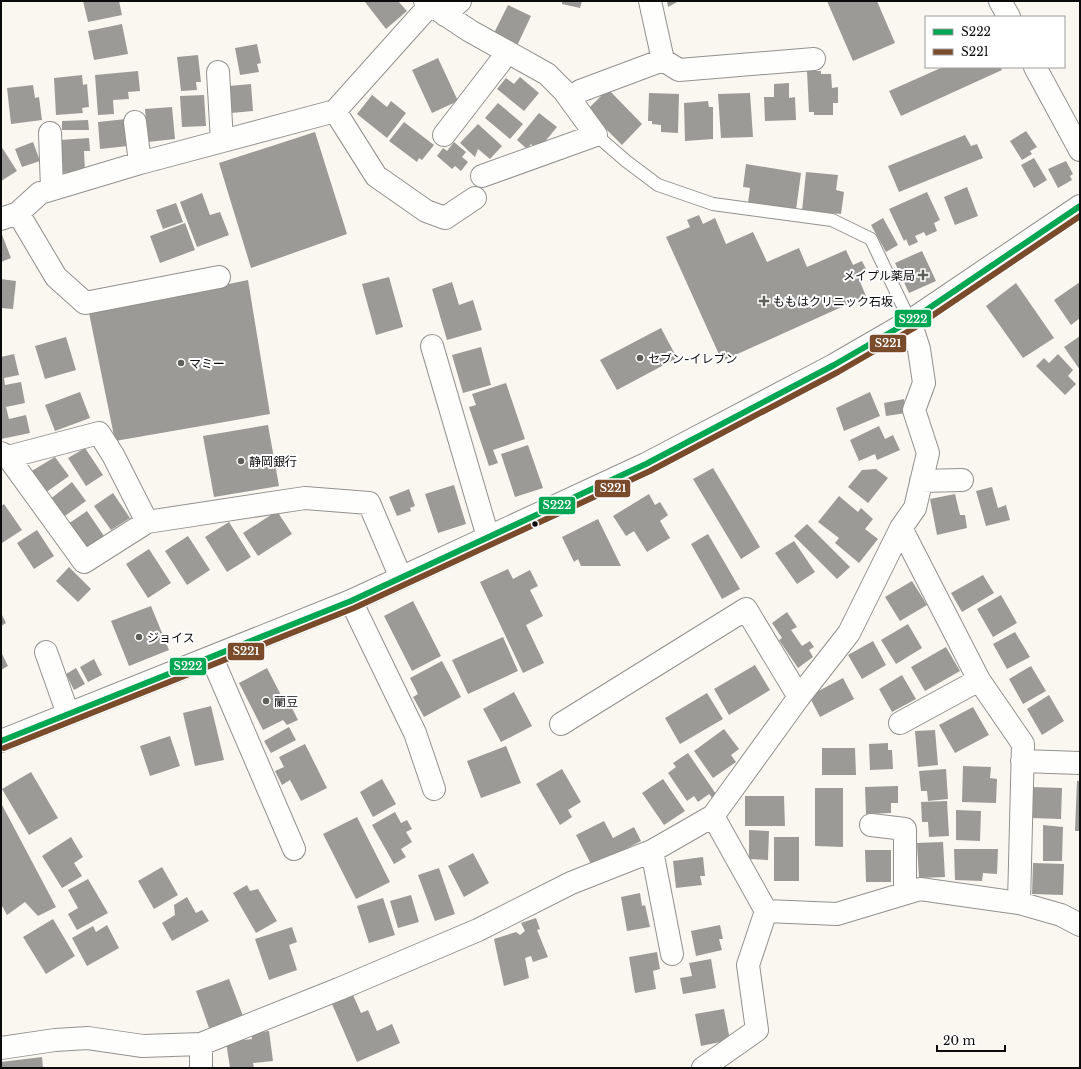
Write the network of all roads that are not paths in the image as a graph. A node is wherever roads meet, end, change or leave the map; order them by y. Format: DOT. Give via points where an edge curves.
graph roads {
  1 [pos="650,1"];
  2 [pos="1000,1"];
  3 [pos="440,6"];
  4 [pos="1008,16"];
  5 [pos="508,52"];
  6 [pos="814,59"];
  7 [pos="663,60"];
  8 [pos="1037,68"];
  9 [pos="218,72"];
  10 [pos="580,91"];
  11 [pos="335,111"];
  12 [pos="135,122"];
  13 [pos="50,133"];
  14 [pos="444,135"];
  15 [pos="596,135"];
  16 [pos="222,141"];
  17 [pos="1080,150"];
  18 [pos="140,163"];
  19 [pos="482,176"];
  20 [pos="52,189"];
  21 [pos="475,198"];
  22 [pos="1080,206"];
  23 [pos="10,216"];
  24 [pos="219,277"];
  25 [pos="910,321"];
  26 [pos="432,346"];
  27 [pos="4,455"];
  28 [pos="962,480"];
  29 [pos="921,481"];
  30 [pos="147,522"];
  31 [pos="901,528"];
  32 [pos="488,536"];
  33 [pos="401,578"];
  34 [pos="351,601"];
  35 [pos="46,652"];
  36 [pos="212,658"];
  37 [pos="979,680"];
  38 [pos="799,697"];
  39 [pos="68,714"];
  40 [pos="900,723"];
  41 [pos="560,724"];
  42 [pos="1,741"];
  43 [pos="1022,761"];
  44 [pos="1080,763"];
  45 [pos="434,789"];
  46 [pos="713,816"];
  47 [pos="871,825"];
  48 [pos="294,849"];
  49 [pos="652,851"];
  50 [pos="905,893"];
  51 [pos="1019,903"];
  52 [pos="766,911"];
  53 [pos="1080,924"];
  54 [pos="672,954"];
  55 [pos="200,1044"];
  56 [pos="1,1048"];
  57 [pos="201,1068"];
  58 [pos="703,1068"];
  1 -- 7 [label="street"];
  2 -- 4 [label="street"];
  3 -- 5 [label="street" via="470,31"];
  3 -- 11 [label="street"];
  5 -- 14 [label="street"];
  5 -- 15 [label="street" via="547,74 564,91"];
  6 -- 7 [label="street" via="679,70"];
  7 -- 10 [label="street"];
  8 -- 17 [label="street"];
  9 -- 16 [label="street"];
  11 -- 16 [label="street"];
  11 -- 21 [label="street" via="376,176 426,211 445,218"];
  12 -- 18 [label="street"];
  13 -- 20 [label="street"];
  15 -- 19 [label="street"];
  15 -- 25 [label="lane" via="626,162 658,185 712,204 832,220 871,239"];
  16 -- 18 [label="street"];
  18 -- 20 [label="street"];
  20 -- 23 [label="street" via="40,193"];
  22 -- 25 [label="street"];
  23 -- 24 [label="street" via="56,277 85,302"];
  25 -- 29 [label="street" via="919,349 924,383 914,410 928,453"];
  25 -- 32 [label="street" via="834,365 646,464"];
  26 -- 32 [label="street"];
  27 -- 30 [label="street" via="99,433"];
  27 -- 30 [label="street" via="84,562"];
  28 -- 29 [label="street"];
  29 -- 31 [label="street" via="915,508"];
  30 -- 33 [label="street" via="305,498 369,503"];
  31 -- 37 [label="street"];
  31 -- 38 [label="street" via="849,633"];
  32 -- 33 [label="street"];
  33 -- 34 [label="street"];
  34 -- 36 [label="street"];
  34 -- 45 [label="street" via="415,733"];
  35 -- 39 [label="street"];
  36 -- 39 [label="street"];
  36 -- 48 [label="street"];
  37 -- 40 [label="street"];
  37 -- 43 [label="street" via="1023,744"];
  38 -- 41 [label="street" via="746,609"];
  38 -- 46 [label="street"];
  39 -- 42 [label="street"];
  43 -- 44 [label="street"];
  43 -- 51 [label="street"];
  46 -- 49 [label="street"];
  46 -- 52 [label="street"];
  47 -- 50 [label="street" via="905,829"];
  49 -- 54 [label="street"];
  49 -- 55 [label="street" via="571,883 478,930"];
  50 -- 51 [label="street" via="920,889"];
  50 -- 52 [label="street" via="838,914"];
  51 -- 53 [label="street" via="1061,915"];
  52 -- 58 [label="street" via="748,965 757,1030"];
  55 -- 56 [label="street" via="144,1046 88,1038"];
  55 -- 57 [label="street"];
}
